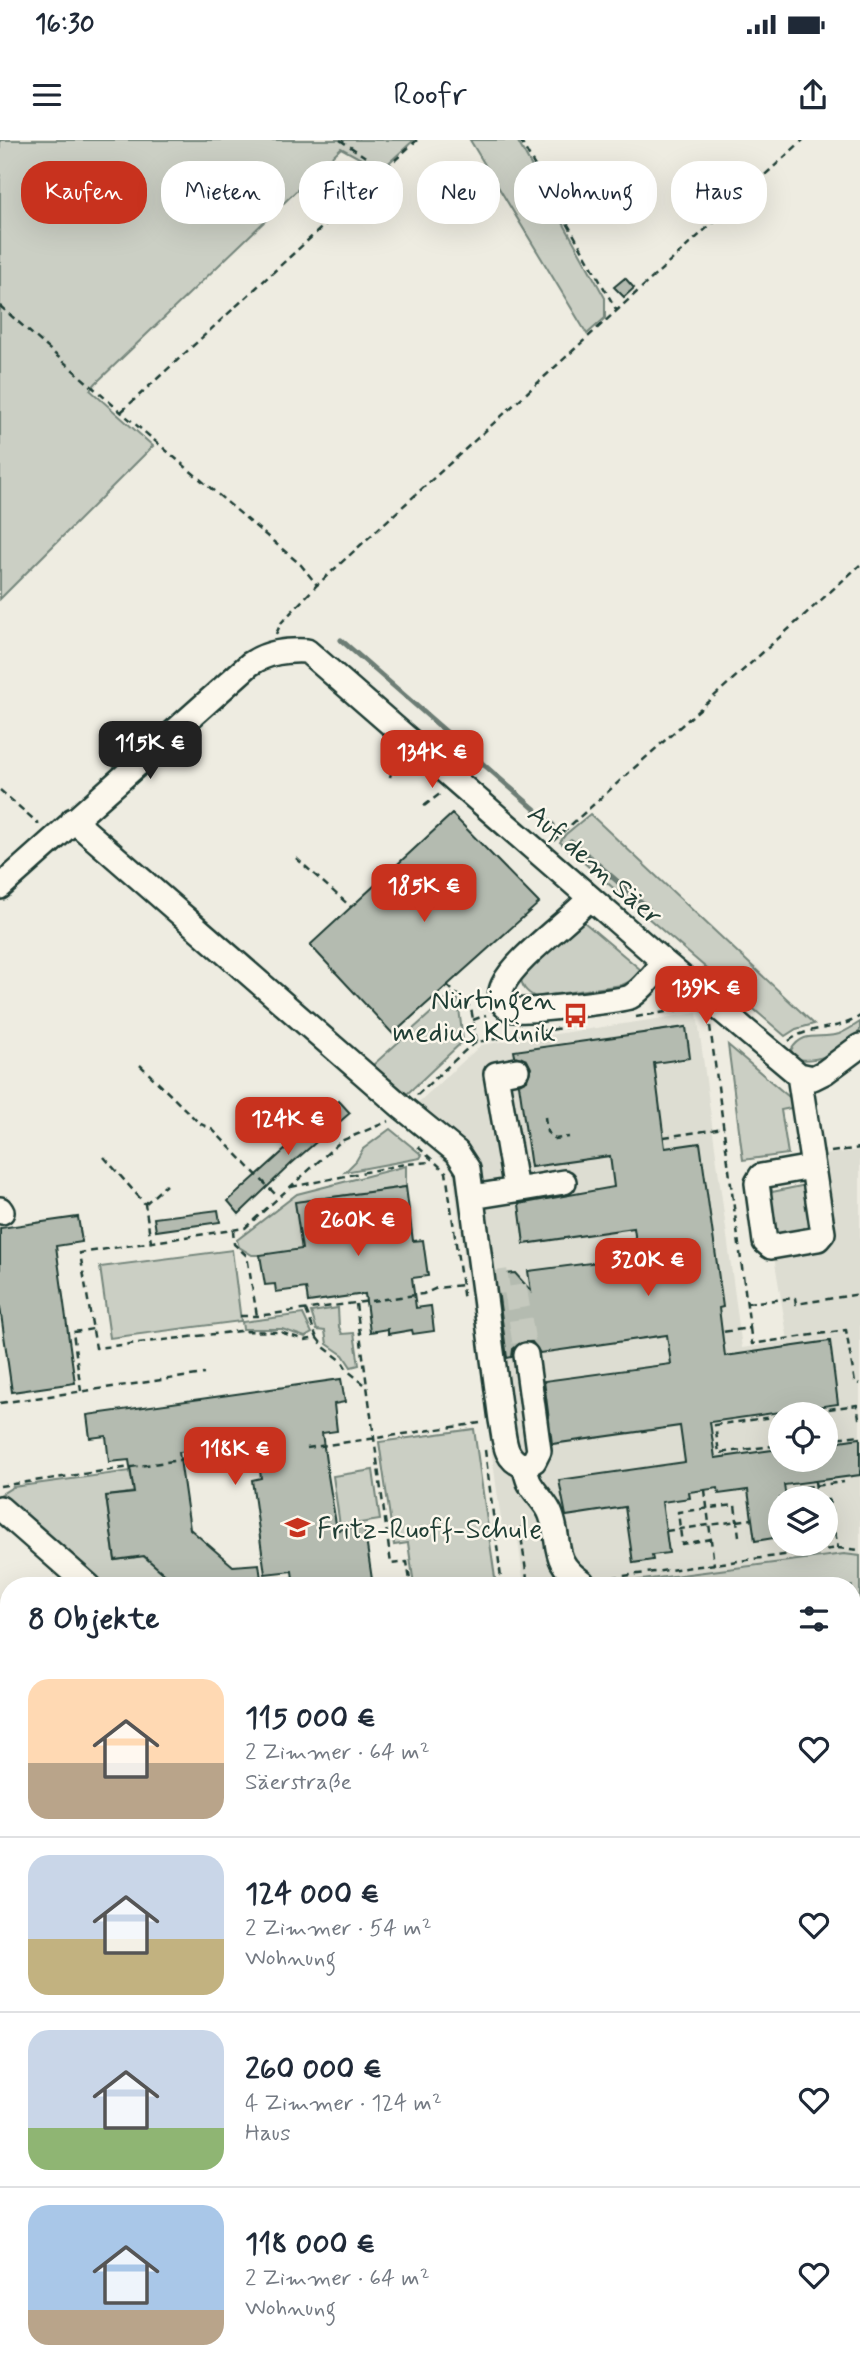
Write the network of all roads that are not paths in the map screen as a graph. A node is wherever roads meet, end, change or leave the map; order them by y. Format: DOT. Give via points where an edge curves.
graph roads {
  1 [pos="73,820"];
  2 [pos="0,887"];
  3 [pos="590,898"];
  4 [pos="664,962"];
  5 [pos="860,1046"];
  6 [pos="517,1070"];
  7 [pos="799,1075"];
  8 [pos="811,1161"];
  9 [pos="564,1182"];
  10 [pos="516,1190"];
  11 [pos="472,1197"];
  12 [pos="526,1355"];
  13 [pos="524,1466"];
  14 [pos="0,1508"];
  15 [pos="79,1577"];
  16 [pos="575,1577"];
  1 -- 2 [label="street"];
  1 -- 3 [label="street, Auf dem Säer" via="250,663 279,652 307,651"];
  1 -- 11 [label="street" via="457,1152 468,1169"];
  3 -- 4 [label="street, Auf dem Säer"];
  3 -- 4 [label="street" via="515,967 503,984 505,1006 514,1011 534,1010 630,997"];
  4 -- 7 [label="street, Auf dem Säer"];
  5 -- 7 [label="street" via="813,1078"];
  6 -- 10 [label="street" via="496,1074"];
  7 -- 8 [label="street"];
  9 -- 10 [label="street"];
  10 -- 11 [label="street"];
  11 -- 13 [label="street" via="477,1284 501,1420 508,1455"];
  12 -- 13 [label="street" via="539,1451 534,1461"];
  13 -- 16 [label="street" via="529,1482 551,1513 563,1564"];
  14 -- 15 [label="street"];
}
